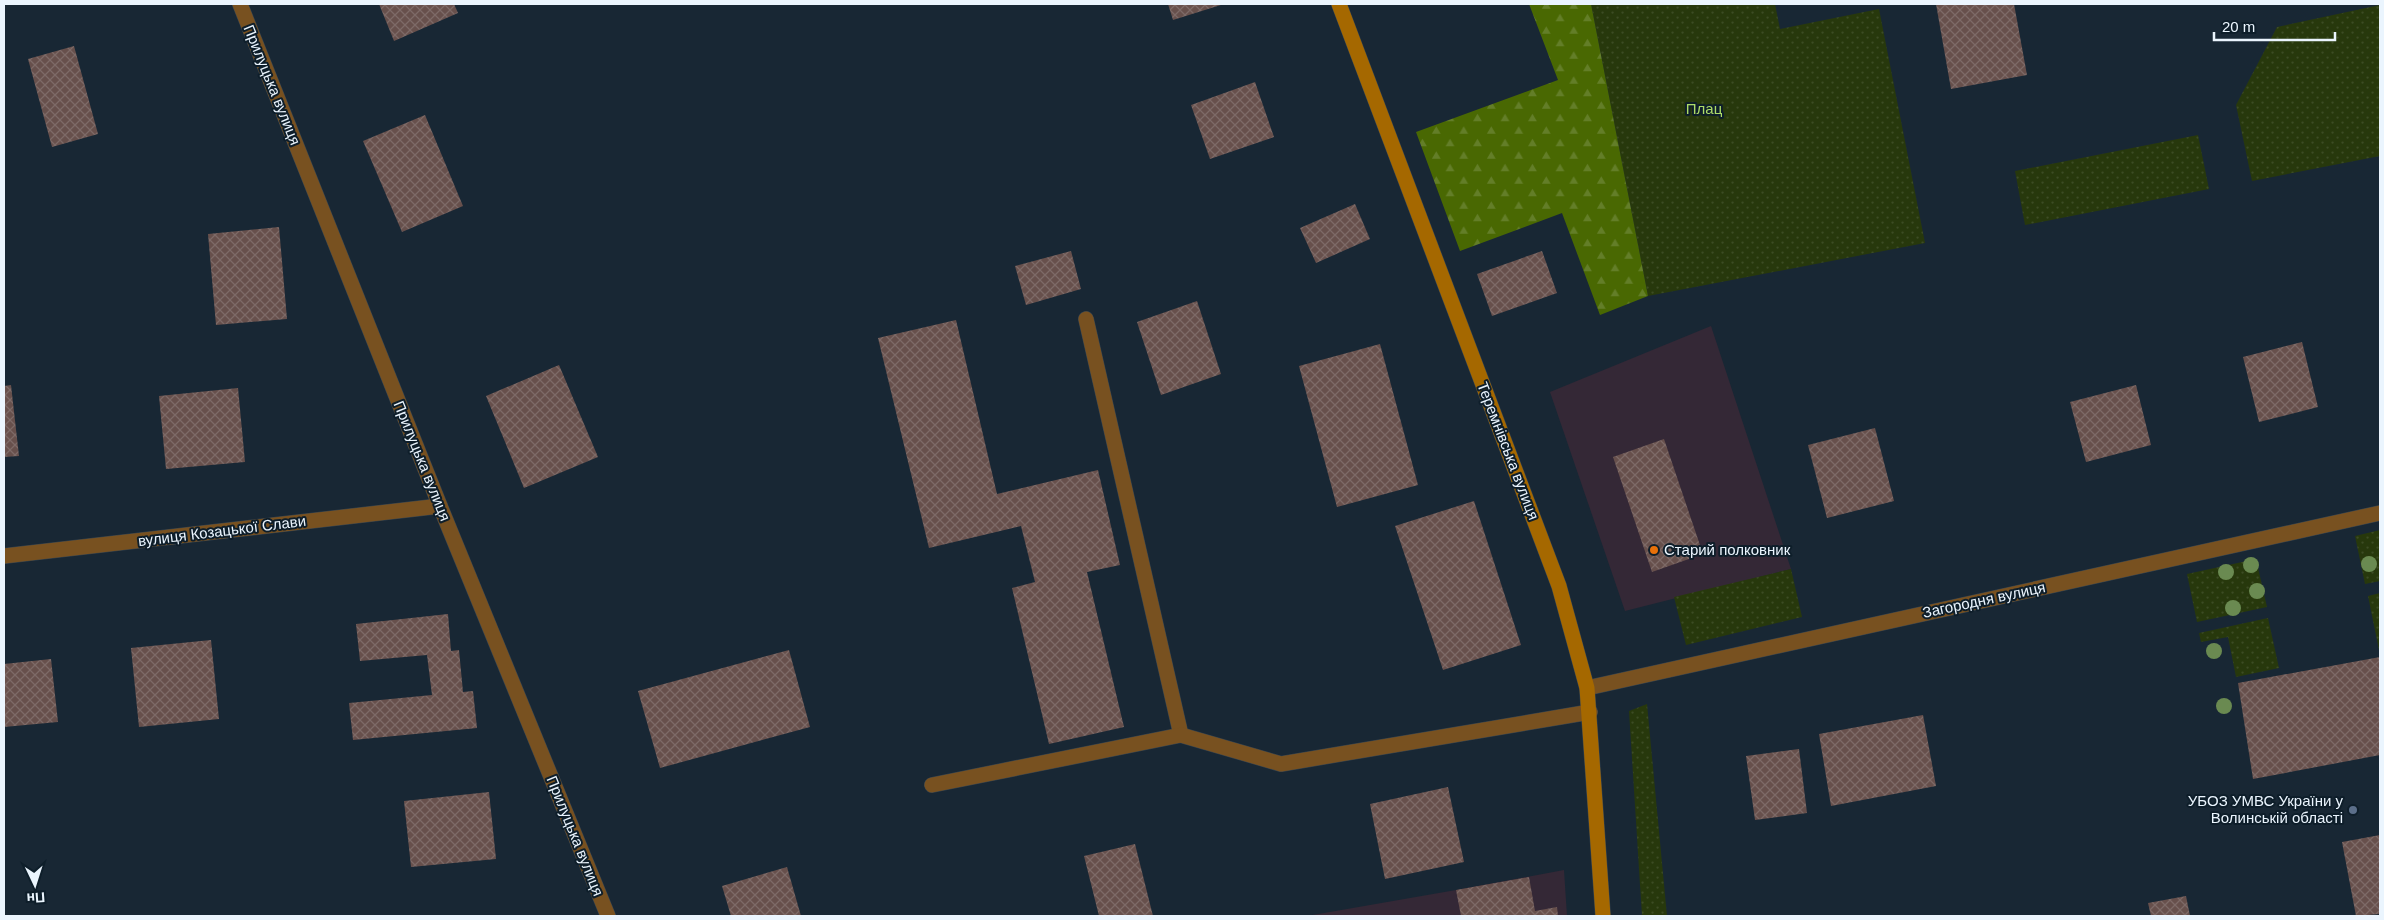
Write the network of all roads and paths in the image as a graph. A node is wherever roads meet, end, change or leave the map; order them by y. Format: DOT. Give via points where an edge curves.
graph roads {
  1 [pos="240,4"];
  2 [pos="1339,4"];
  3 [pos="1086,320"];
  4 [pos="440,506"];
  5 [pos="2380,513"];
  6 [pos="4,556"];
  7 [pos="1587,688"];
  8 [pos="1590,712"];
  9 [pos="1181,735"];
  10 [pos="932,785"];
  11 [pos="608,916"];
  12 [pos="1603,916"];
  1 -- 4 [label="street, Прилуцька вулиця"];
  2 -- 7 [label="street, Теремнівська вулиця" via="1559,586"];
  3 -- 9 [label="street"];
  4 -- 6 [label="street, вулиця Козацької Слави"];
  4 -- 11 [label="street, Прилуцька вулиця"];
  5 -- 7 [label="street, Загородня вулиця"];
  7 -- 8 [label="street, Теремнівська вулиця"];
  8 -- 9 [label="street" via="1281,764"];
  8 -- 12 [label="street, Теремнівська вулиця"];
  9 -- 10 [label="street"];
}
